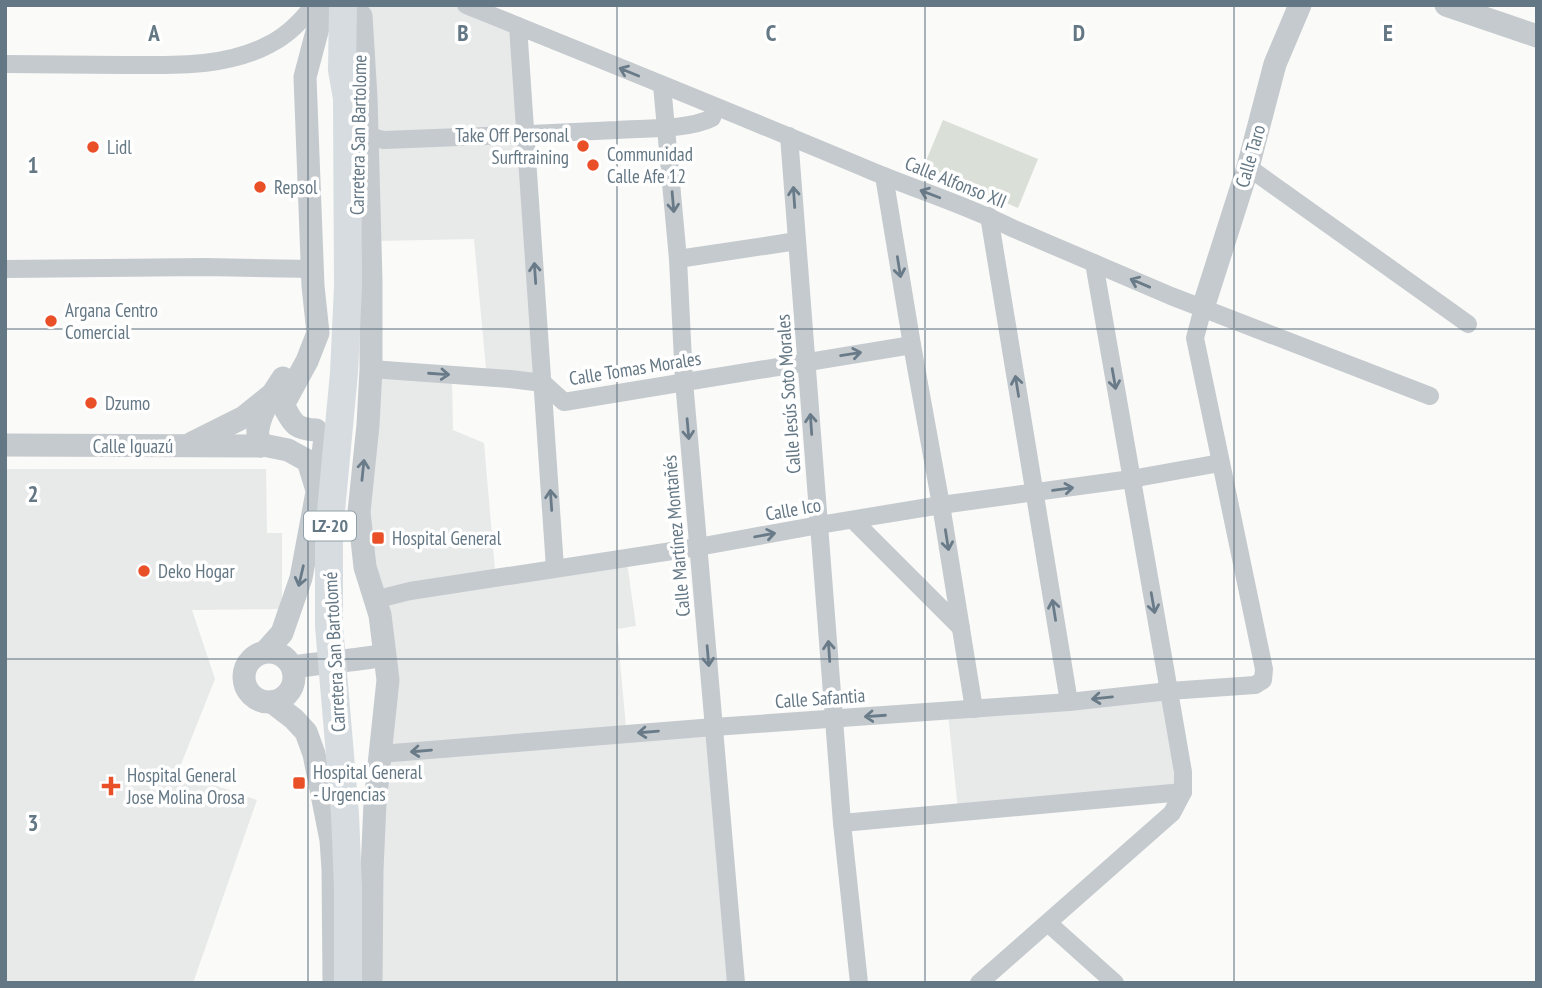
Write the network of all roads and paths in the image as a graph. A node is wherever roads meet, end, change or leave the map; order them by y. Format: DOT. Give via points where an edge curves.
graph roads {
  1 [pos="314,5"];
  2 [pos="324,5"];
  3 [pos="466,5"];
  4 [pos="1300,5"];
  5 [pos="1446,5"];
  6 [pos="355,9"];
  7 [pos="518,26"];
  8 [pos="1537,36"];
  9 [pos="5,64"];
  10 [pos="342,70"];
  11 [pos="662,85"];
  12 [pos="715,107"];
  13 [pos="666,127"];
  14 [pos="525,135"];
  15 [pos="367,136"];
  16 [pos="789,136"];
  17 [pos="1248,167"];
  18 [pos="884,176"];
  19 [pos="989,216"];
  20 [pos="797,241"];
  21 [pos="678,259"];
  22 [pos="1094,263"];
  23 [pos="356,264"];
  24 [pos="5,269"];
  25 [pos="313,277"];
  26 [pos="1203,308"];
  27 [pos="1468,324"];
  28 [pos="912,345"];
  29 [pos="807,361"];
  30 [pos="371,369"];
  31 [pos="684,382"];
  32 [pos="543,383"];
  33 [pos="1430,396"];
  34 [pos="278,399"];
  35 [pos="322,423"];
  36 [pos="5,445"];
  37 [pos="186,446"];
  38 [pos="264,446"];
  39 [pos="1220,463"];
  40 [pos="1131,479"];
  41 [pos="1035,492"];
  42 [pos="317,493"];
  43 [pos="941,505"];
  44 [pos="853,520"];
  45 [pos="819,525"];
  46 [pos="698,547"];
  47 [pos="555,568"];
  48 [pos="374,600"];
  49 [pos="961,628"];
  50 [pos="266,651"];
  51 [pos="384,655"];
  52 [pos="293,667"];
  53 [pos="1169,691"];
  54 [pos="272,702"];
  55 [pos="1069,702"];
  56 [pos="974,709"];
  57 [pos="834,719"];
  58 [pos="714,727"];
  59 [pos="380,754"];
  60 [pos="1183,792"];
  61 [pos="842,823"];
  62 [pos="1048,923"];
  63 [pos="334,983"];
  64 [pos="348,983"];
  65 [pos="356,983"];
  66 [pos="371,983"];
  67 [pos="736,983"];
  68 [pos="859,983"];
  69 [pos="979,983"];
  70 [pos="1115,983"];
  1 -- 9 [label="street" via="271,44 213,62"];
  2 -- 25 [label="street" via="305,77"];
  3 -- 7 [label="street, Calle Alfonso XII"];
  4 -- 17 [label="street, Calle Taro" via="1275,64"];
  5 -- 8 [label="street"];
  6 -- 10 [label="main road, Carretera San Bartolomé / LZ-20"];
  6 -- 15 [label="street"];
  6 -- 23 [label="main road, Carretera San Bartolome / LZ-20"];
  11 -- 7 [label="street, Calle Alfonso XII, one-way"];
  7 -- 14 [label="street"];
  10 -- 35 [label="street, Carretera San Bartolomé" via="330,399"];
  10 -- 64 [label="main road, Carretera San Bartolomé / LZ-20" via="347,98 348,287 329,532 329,626 345,814"];
  11 -- 12 [label="street, Calle Alfonso XII"];
  11 -- 13 [label="street, Calle Martínez Montañés"];
  12 -- 13 [label="street" via="712,118 701,123"];
  12 -- 16 [label="street, Calle Alfonso XII"];
  13 -- 14 [label="street"];
  13 -- 21 [label="street, Calle Martínez Montañés, one-way"];
  14 -- 15 [label="street" via="384,140"];
  32 -- 14 [label="street, one-way"];
  15 -- 30 [label="street"];
  16 -- 18 [label="street, Calle Alfonso XII"];
  20 -- 16 [label="street, Calle Jesús Soto Morales, one-way"];
  17 -- 26 [label="street, Calle Taro"];
  17 -- 27 [label="street"];
  19 -- 18 [label="street, Calle Alfonso XII, one-way"];
  18 -- 28 [label="street, one-way"];
  19 -- 22 [label="street, Calle Alfonso XII"];
  41 -- 19 [label="street, one-way"];
  20 -- 21 [label="street"];
  20 -- 29 [label="street, Calle Jesús Soto Morales"];
  21 -- 31 [label="street, Calle Martínez Montañés"];
  26 -- 22 [label="street, Calle Alfonso XII, one-way"];
  22 -- 40 [label="street, one-way"];
  23 -- 65 [label="main road, Carretera San Bartolomé / LZ-20" via="338,622 354,812"];
  24 -- 25 [label="street" via="233,267"];
  25 -- 34 [label="street" via="318,333 307,361"];
  26 -- 33 [label="street, Calle Alfonso XII"];
  26 -- 39 [label="street" via="1195,338"];
  29 -- 28 [label="street, Calle Tomas Morales, one-way"];
  28 -- 43 [label="street"];
  29 -- 31 [label="street, Calle Tomas Morales"];
  45 -- 29 [label="street, Calle Jesús Soto Morales, one-way"];
  30 -- 32 [label="street, Calle Tomas Morales, one-way"];
  48 -- 30 [label="street, one-way" via="359,512"];
  31 -- 32 [label="street, Calle Tomas Morales" via="564,402"];
  31 -- 46 [label="street, Calle Martínez Montañés, one-way"];
  47 -- 32 [label="street, one-way"];
  34 -- 35 [label="street" via="302,429"];
  34 -- 37 [label="street"];
  34 -- 38 [label="street"];
  35 -- 38 [label="street" via="304,437"];
  35 -- 42 [label="street, Carretera San Bartolomé"];
  36 -- 37 [label="street, Calle Iguazú"];
  37 -- 38 [label="street, Calle Iguazú"];
  38 -- 42 [label="street" via="288,450 308,461"];
  39 -- 40 [label="street, Calle Ico"];
  39 -- 53 [label="street, Calle Safantia" via="1263,680 1255,685"];
  41 -- 40 [label="street, Calle Ico, one-way"];
  40 -- 53 [label="street, one-way"];
  41 -- 43 [label="street, Calle Ico"];
  55 -- 41 [label="street, one-way"];
  42 -- 50 [label="street, Carretera San Bartolomé, one-way" via="289,616"];
  43 -- 44 [label="street, Calle Ico"];
  43 -- 49 [label="street, one-way"];
  44 -- 45 [label="street, Calle Ico"];
  44 -- 49 [label="street"];
  46 -- 45 [label="street, Calle Ico, one-way"];
  57 -- 45 [label="street, Calle Jesús Soto Morales, one-way"];
  46 -- 47 [label="street, Calle Ico"];
  46 -- 58 [label="street, Calle Martínez Montañés, one-way"];
  47 -- 48 [label="street, Calle Ico"];
  48 -- 51 [label="street"];
  49 -- 56 [label="street"];
  50 -- 52 [label="street" via="282,655"];
  50 -- 54 [label="street" via="254,656 243,679 250,694"];
  51 -- 52 [label="street"];
  51 -- 59 [label="street" via="388,680"];
  52 -- 54 [label="street" via="290,690"];
  53 -- 55 [label="street, Calle Safantia, one-way"];
  53 -- 60 [label="street"];
  54 -- 63 [label="street" via="306,732 314,754 331,840"];
  55 -- 56 [label="street, Calle Safantia"];
  56 -- 57 [label="street, Calle Safantia, one-way"];
  57 -- 58 [label="street, Calle Safantia"];
  57 -- 61 [label="street, Calle Jesús Soto Morales"];
  58 -- 59 [label="street, Calle Safantia, one-way"];
  58 -- 67 [label="street, Calle Martínez Montañés"];
  59 -- 66 [label="street" via="374,803"];
  60 -- 61 [label="street"];
  60 -- 62 [label="street" via="1172,813"];
  61 -- 68 [label="street, Calle Jesús Soto Morales"];
  62 -- 69 [label="street"];
  62 -- 70 [label="street"];
}
